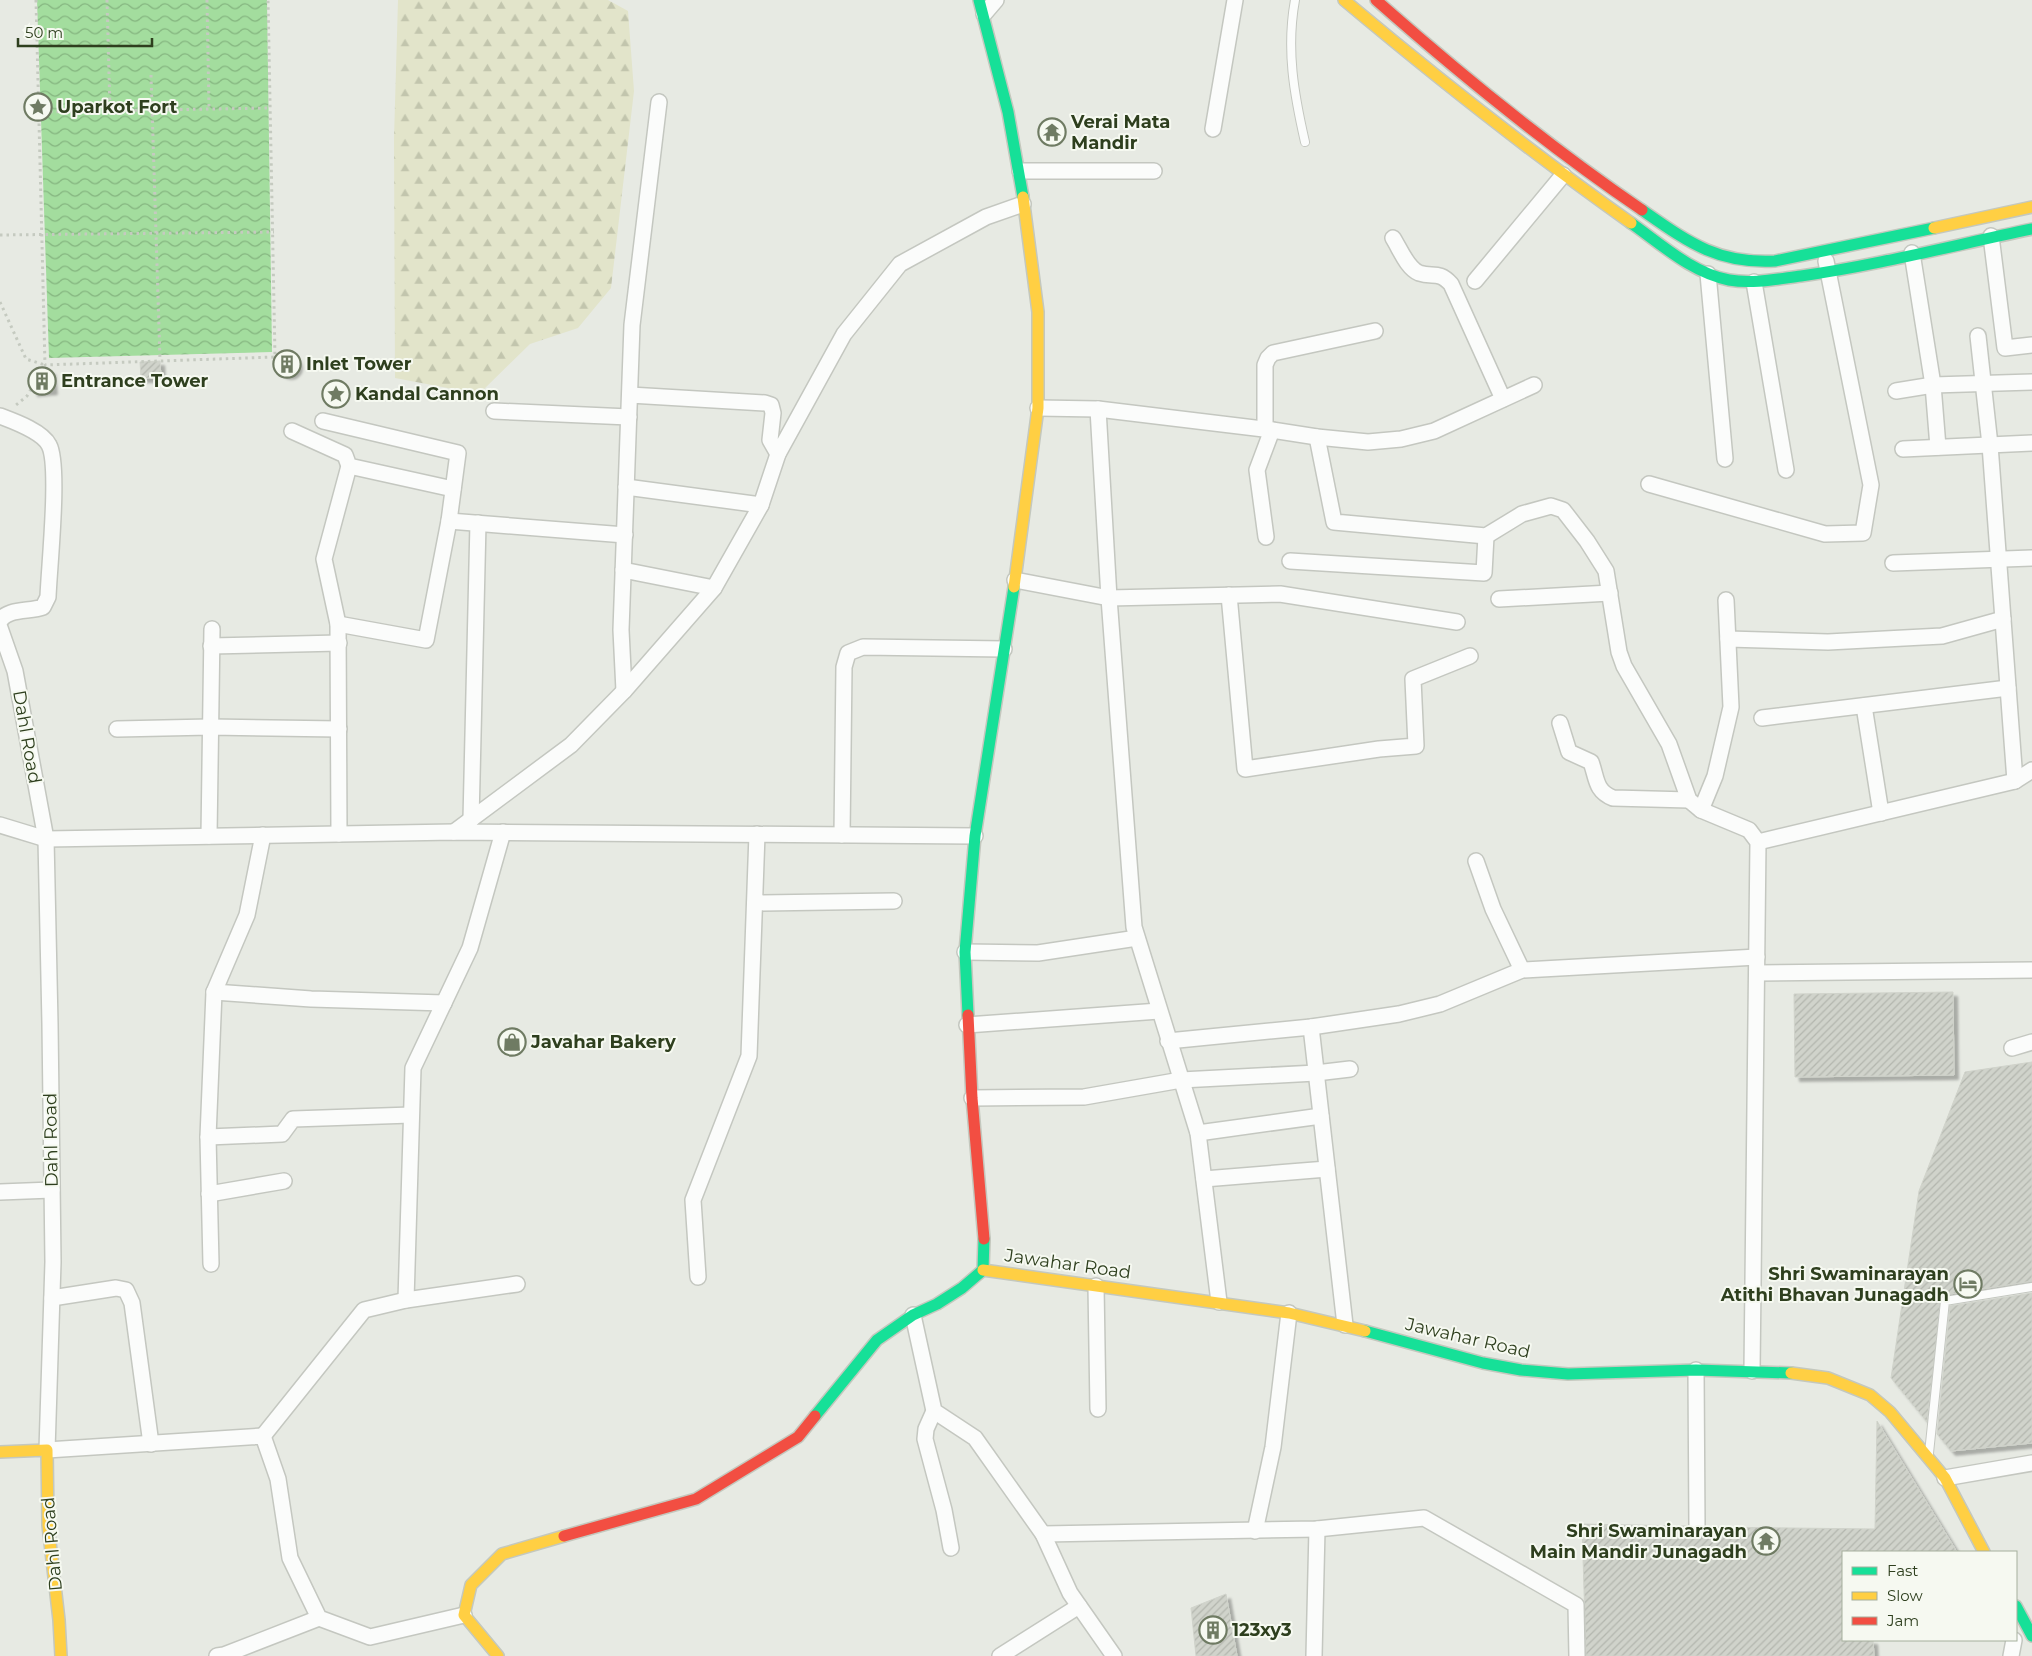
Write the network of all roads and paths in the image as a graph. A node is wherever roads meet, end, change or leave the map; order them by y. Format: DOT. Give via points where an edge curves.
graph roads {
  1 [pos="36,0"];
  2 [pos="107,0"];
  3 [pos="207,0"];
  4 [pos="268,0"];
  5 [pos="979,0"];
  6 [pos="996,0"];
  7 [pos="1235,0"];
  8 [pos="1295,0"];
  9 [pos="1344,0"];
  10 [pos="1376,0"];
  11 [pos="984,14"];
  12 [pos="1457,70"];
  13 [pos="151,75"];
  14 [pos="1446,84"];
  15 [pos="659,102"];
  16 [pos="271,108"];
  17 [pos="209,109"];
  18 [pos="152,110"];
  19 [pos="110,111"];
  20 [pos="37,112"];
  21 [pos="1213,129"];
  22 [pos="1305,142"];
  23 [pos="1020,171"];
  24 [pos="1154,171"];
  25 [pos="1563,174"];
  26 [pos="1023,204"];
  27 [pos="2032,207"];
  28 [pos="2032,229"];
  29 [pos="274,232"];
  30 [pos="156,234"];
  31 [pos="0,235"];
  32 [pos="40,235"];
  33 [pos="1991,236"];
  34 [pos="1393,238"];
  35 [pos="1824,251"];
  36 [pos="1912,253"];
  37 [pos="1828,272"];
  38 [pos="1708,274"];
  39 [pos="1474,281"];
  40 [pos="1754,282"];
  41 [pos="0,302"];
  42 [pos="1375,331"];
  43 [pos="1978,336"];
  44 [pos="2032,345"];
  45 [pos="160,360"];
  46 [pos="45,365"];
  47 [pos="2032,382"];
  48 [pos="1983,383"];
  49 [pos="1534,385"];
  50 [pos="1932,385"];
  51 [pos="1896,391"];
  52 [pos="630,395"];
  53 [pos="27,396"];
  54 [pos="1503,399"];
  55 [pos="1038,408"];
  56 [pos="1098,409"];
  57 [pos="494,411"];
  58 [pos="0,416"];
  59 [pos="629,417"];
  60 [pos="323,421"];
  61 [pos="1268,429"];
  62 [pos="292,431"];
  63 [pos="1317,437"];
  64 [pos="2032,443"];
  65 [pos="1990,445"];
  66 [pos="1938,447"];
  67 [pos="1903,449"];
  68 [pos="778,454"];
  69 [pos="1725,459"];
  70 [pos="349,466"];
  71 [pos="1786,470"];
  72 [pos="1649,484"];
  73 [pos="453,488"];
  74 [pos="626,488"];
  75 [pos="761,505"];
  76 [pos="449,521"];
  77 [pos="478,523"];
  78 [pos="625,536"];
  79 [pos="1486,536"];
  80 [pos="1266,537"];
  81 [pos="2032,558"];
  82 [pos="1999,560"];
  83 [pos="1290,561"];
  84 [pos="1893,563"];
  85 [pos="623,570"];
  86 [pos="1015,580"];
  87 [pos="714,588"];
  88 [pos="1610,593"];
  89 [pos="1229,595"];
  90 [pos="1109,598"];
  91 [pos="1499,599"];
  92 [pos="1726,600"];
  93 [pos="2003,619"];
  94 [pos="1,622"];
  95 [pos="1457,622"];
  96 [pos="338,624"];
  97 [pos="212,629"];
  98 [pos="1728,639"];
  99 [pos="339,643"];
  100 [pos="211,646"];
  101 [pos="1004,649"];
  102 [pos="1470,656"];
  103 [pos="2008,688"];
  104 [pos="624,691"];
  105 [pos="1864,706"];
  106 [pos="1762,718"];
  107 [pos="1560,722"];
  108 [pos="210,727"];
  109 [pos="117,729"];
  110 [pos="339,729"];
  111 [pos="2032,770"];
  112 [pos="2015,781"];
  113 [pos="1689,800"];
  114 [pos="1701,810"];
  115 [pos="1881,813"];
  116 [pos="471,820"];
  117 [pos="0,825"];
  118 [pos="454,832"];
  119 [pos="502,832"];
  120 [pos="339,834"];
  121 [pos="757,834"];
  122 [pos="263,835"];
  123 [pos="842,835"];
  124 [pos="209,836"];
  125 [pos="975,836"];
  126 [pos="46,839"];
  127 [pos="1758,842"];
  128 [pos="1476,861"];
  129 [pos="894,901"];
  130 [pos="755,903"];
  131 [pos="1137,938"];
  132 [pos="965,952"];
  133 [pos="1757,958"];
  134 [pos="1522,970"];
  135 [pos="2032,970"];
  136 [pos="1757,973"];
  137 [pos="214,992"];
  138 [pos="444,1003"];
  139 [pos="1159,1012"];
  140 [pos="967,1025"];
  141 [pos="1311,1026"];
  142 [pos="1168,1041"];
  143 [pos="2032,1042"];
  144 [pos="2012,1048"];
  145 [pos="1350,1069"];
  146 [pos="1316,1073"];
  147 [pos="1181,1080"];
  148 [pos="972,1098"];
  149 [pos="412,1115"];
  150 [pos="1321,1116"];
  151 [pos="1198,1133"];
  152 [pos="208,1137"];
  153 [pos="1327,1169"];
  154 [pos="1204,1180"];
  155 [pos="284,1181"];
  156 [pos="52,1190"];
  157 [pos="0,1192"];
  158 [pos="209,1194"];
  159 [pos="211,1264"];
  160 [pos="984,1270"];
  161 [pos="698,1277"];
  162 [pos="518,1284"];
  163 [pos="1096,1286"];
  164 [pos="2032,1287"];
  165 [pos="52,1298"];
  166 [pos="406,1300"];
  167 [pos="1219,1302"];
  168 [pos="1289,1313"];
  169 [pos="913,1314"];
  170 [pos="1345,1325"];
  171 [pos="1696,1370"];
  172 [pos="1752,1371"];
  173 [pos="1098,1409"];
  174 [pos="934,1411"];
  175 [pos="263,1436"];
  176 [pos="151,1444"];
  177 [pos="47,1450"];
  178 [pos="0,1452"];
  179 [pos="1928,1458"];
  180 [pos="2032,1463"];
  181 [pos="1945,1478"];
  182 [pos="1697,1527"];
  183 [pos="1317,1529"];
  184 [pos="1255,1531"];
  185 [pos="1043,1534"];
  186 [pos="951,1548"];
  187 [pos="1983,1551"];
  188 [pos="1079,1606"];
  189 [pos="2020,1612"];
  190 [pos="464,1615"];
  191 [pos="319,1618"];
  192 [pos="2032,1636"];
  193 [pos="2014,1641"];
  194 [pos="61,1656"];
  195 [pos="217,1656"];
  196 [pos="498,1656"];
  197 [pos="1000,1656"];
  198 [pos="1114,1656"];
  199 [pos="1314,1656"];
  200 [pos="1577,1656"];
  201 [pos="2012,1656"];
  1 -- 20 [label="path"];
  2 -- 19 [label="path"];
  3 -- 17 [label="path"];
  4 -- 16 [label="path"];
  5 -- 11 [label="street"];
  6 -- 11 [label="street"];
  7 -- 21 [label="street"];
  8 -- 22 [label="lane" via="1290,42 1291,70"];
  9 -- 14 [label="street"];
  10 -- 12 [label="street"];
  11 -- 23 [label="street"];
  12 -- 14 [label="street"];
  12 -- 35 [label="street" via="1575,165 1703,249 1747,262 1775,262"];
  13 -- 18 [label="path"];
  14 -- 25 [label="street"];
  15 -- 52 [label="street" via="632,325"];
  16 -- 17 [label="path"];
  16 -- 29 [label="path"];
  17 -- 18 [label="path"];
  18 -- 19 [label="path"];
  18 -- 30 [label="path"];
  19 -- 20 [label="path"];
  20 -- 32 [label="path"];
  23 -- 24 [label="street"];
  23 -- 26 [label="street"];
  25 -- 38 [label="street" via="1690,266"];
  25 -- 39 [label="street"];
  26 -- 55 [label="street" via="1038,312"];
  26 -- 68 [label="street" via="986,217 900,264 844,334"];
  27 -- 35 [label="street"];
  28 -- 33 [label="street"];
  29 -- 30 [label="path"];
  29 -- 45 [label="path" via="275,357"];
  30 -- 32 [label="path"];
  30 -- 45 [label="path"];
  31 -- 32 [label="path"];
  32 -- 46 [label="path"];
  33 -- 36 [label="street"];
  33 -- 44 [label="street" via="2005,348"];
  34 -- 54 [label="street" via="1411,267 1418,272 1444,276 1451,284"];
  35 -- 37 [label="street"];
  36 -- 37 [label="street"];
  36 -- 50 [label="street"];
  37 -- 40 [label="street"];
  37 -- 72 [label="street" via="1871,485 1863,534 1825,534"];
  38 -- 40 [label="street"];
  38 -- 69 [label="street"];
  40 -- 71 [label="street"];
  41 -- 46 [label="path" via="26,359"];
  42 -- 61 [label="street" via="1273,353 1265,365"];
  43 -- 48 [label="street"];
  45 -- 46 [label="path"];
  46 -- 53 [label="path"];
  47 -- 48 [label="street"];
  48 -- 50 [label="street"];
  48 -- 65 [label="street"];
  49 -- 54 [label="street"];
  50 -- 51 [label="street"];
  50 -- 66 [label="street"];
  52 -- 59 [label="street"];
  52 -- 68 [label="street" via="771,405 770,440"];
  54 -- 63 [label="street" via="1434,431 1402,439 1368,442"];
  55 -- 56 [label="street"];
  55 -- 86 [label="street"];
  56 -- 61 [label="street"];
  56 -- 90 [label="street"];
  57 -- 59 [label="street"];
  58 -- 94 [label="street" via="27,428 48,443 53,473 48,597 43,607 8,613"];
  59 -- 74 [label="street"];
  60 -- 73 [label="street" via="458,453"];
  61 -- 63 [label="street"];
  61 -- 80 [label="street" via="1257,470"];
  62 -- 70 [label="street" via="345,455"];
  63 -- 79 [label="street" via="1334,522"];
  64 -- 65 [label="street"];
  65 -- 66 [label="street"];
  65 -- 82 [label="street"];
  66 -- 67 [label="street"];
  68 -- 75 [label="street"];
  70 -- 73 [label="street"];
  70 -- 96 [label="street" via="324,559"];
  73 -- 76 [label="street"];
  74 -- 75 [label="street"];
  74 -- 78 [label="street"];
  75 -- 87 [label="street"];
  76 -- 77 [label="street"];
  76 -- 96 [label="street" via="426,640"];
  77 -- 78 [label="street"];
  77 -- 116 [label="street"];
  78 -- 85 [label="street"];
  79 -- 83 [label="street" via="1484,573"];
  79 -- 88 [label="street" via="1522,514 1551,506 1563,510 1606,571"];
  81 -- 82 [label="street"];
  82 -- 84 [label="street"];
  82 -- 93 [label="street"];
  85 -- 87 [label="street"];
  85 -- 104 [label="street"];
  86 -- 90 [label="street"];
  86 -- 101 [label="street"];
  87 -- 104 [label="street"];
  88 -- 91 [label="street"];
  88 -- 113 [label="street" via="1624,666 1669,744"];
  89 -- 90 [label="street"];
  89 -- 95 [label="street" via="1280,594"];
  89 -- 102 [label="street" via="1245,769 1416,746 1413,679"];
  90 -- 131 [label="street"];
  92 -- 98 [label="street"];
  93 -- 98 [label="street" via="1942,636 1828,642"];
  93 -- 103 [label="street"];
  94 -- 126 [label="street, Dahl Road" via="15,670"];
  96 -- 99 [label="street"];
  97 -- 100 [label="street"];
  98 -- 114 [label="street" via="1731,707 1715,776"];
  99 -- 100 [label="street"];
  99 -- 110 [label="street"];
  100 -- 108 [label="street"];
  101 -- 123 [label="street" via="863,647 848,653 844,667"];
  101 -- 125 [label="street"];
  103 -- 105 [label="street"];
  103 -- 112 [label="street"];
  104 -- 116 [label="street" via="571,745"];
  105 -- 106 [label="street"];
  105 -- 115 [label="street"];
  107 -- 113 [label="street" via="1569,752 1591,762 1604,794 1613,798"];
  108 -- 109 [label="street"];
  108 -- 110 [label="street"];
  108 -- 124 [label="street"];
  110 -- 120 [label="street"];
  111 -- 112 [label="street"];
  112 -- 115 [label="street"];
  113 -- 114 [label="street"];
  114 -- 127 [label="street" via="1749,830"];
  115 -- 127 [label="street"];
  116 -- 118 [label="street"];
  117 -- 126 [label="street"];
  118 -- 119 [label="street"];
  118 -- 120 [label="street"];
  119 -- 121 [label="street"];
  119 -- 138 [label="street" via="470,948"];
  120 -- 122 [label="street"];
  121 -- 123 [label="street"];
  121 -- 130 [label="street"];
  122 -- 124 [label="street"];
  122 -- 137 [label="street" via="247,915"];
  123 -- 125 [label="street"];
  124 -- 126 [label="street"];
  125 -- 132 [label="street"];
  126 -- 156 [label="street, Dahl Road"];
  127 -- 133 [label="street"];
  128 -- 134 [label="street" via="1493,909"];
  129 -- 130 [label="street"];
  130 -- 161 [label="street" via="749,1056 693,1200"];
  131 -- 132 [label="street" via="1038,953"];
  131 -- 139 [label="street"];
  132 -- 140 [label="street"];
  133 -- 134 [label="street"];
  133 -- 136 [label="street"];
  134 -- 141 [label="street" via="1440,1004 1399,1014"];
  135 -- 136 [label="street"];
  136 -- 172 [label="street"];
  137 -- 138 [label="street"];
  137 -- 152 [label="street"];
  138 -- 149 [label="street" via="413,1068"];
  139 -- 140 [label="street"];
  139 -- 142 [label="street"];
  140 -- 148 [label="street"];
  141 -- 142 [label="street"];
  141 -- 146 [label="street"];
  142 -- 147 [label="street"];
  143 -- 144 [label="street"];
  145 -- 146 [label="street"];
  146 -- 147 [label="street"];
  146 -- 150 [label="street"];
  147 -- 148 [label="street" via="1084,1097"];
  147 -- 151 [label="street"];
  148 -- 160 [label="street"];
  149 -- 152 [label="street" via="293,1119 282,1134"];
  149 -- 166 [label="street"];
  150 -- 151 [label="street"];
  150 -- 153 [label="street"];
  151 -- 154 [label="street"];
  152 -- 158 [label="street"];
  153 -- 154 [label="street"];
  153 -- 170 [label="street"];
  154 -- 167 [label="street"];
  155 -- 158 [label="street"];
  156 -- 157 [label="street"];
  156 -- 165 [label="street, Dahl Road"];
  158 -- 159 [label="street"];
  160 -- 163 [label="street, Jawahar Road"];
  160 -- 169 [label="street" via="937,1304"];
  162 -- 166 [label="street"];
  163 -- 167 [label="street, Jawahar Road"];
  163 -- 173 [label="street"];
  164 -- 179 [label="lane" via="1945,1301"];
  165 -- 176 [label="street" via="116,1288 126,1290 132,1303"];
  165 -- 177 [label="street, Dahl Road"];
  166 -- 175 [label="street" via="364,1310"];
  167 -- 168 [label="street, Jawahar Road"];
  168 -- 170 [label="street, Jawahar Road"];
  168 -- 184 [label="street" via="1273,1446"];
  169 -- 174 [label="street"];
  169 -- 190 [label="street" via="877,1340 798,1437 696,1499 502,1554 471,1585"];
  170 -- 171 [label="street, Jawahar Road" via="1483,1363 1521,1370 1568,1374"];
  171 -- 172 [label="street, Jawahar Road"];
  171 -- 182 [label="street"];
  172 -- 179 [label="street, Jawahar Road" via="1828,1378 1870,1395 1890,1412"];
  174 -- 185 [label="street" via="975,1438"];
  174 -- 186 [label="street" via="924,1439"];
  175 -- 176 [label="street"];
  175 -- 191 [label="street" via="278,1480 290,1558"];
  176 -- 177 [label="street"];
  177 -- 178 [label="street"];
  177 -- 194 [label="street, Dahl Road" via="48,1525"];
  179 -- 181 [label="street, Jawahar Road"];
  180 -- 181 [label="street"];
  181 -- 187 [label="street, Jawahar Road"];
  183 -- 184 [label="street"];
  183 -- 199 [label="street"];
  183 -- 200 [label="street" via="1424,1518 1576,1605"];
  184 -- 185 [label="street"];
  185 -- 188 [label="street"];
  188 -- 197 [label="street"];
  188 -- 198 [label="street"];
  189 -- 192 [label="street"];
  190 -- 191 [label="street" via="370,1637"];
  190 -- 196 [label="street"];
  191 -- 195 [label="street"];
  193 -- 201 [label="street"];
}
